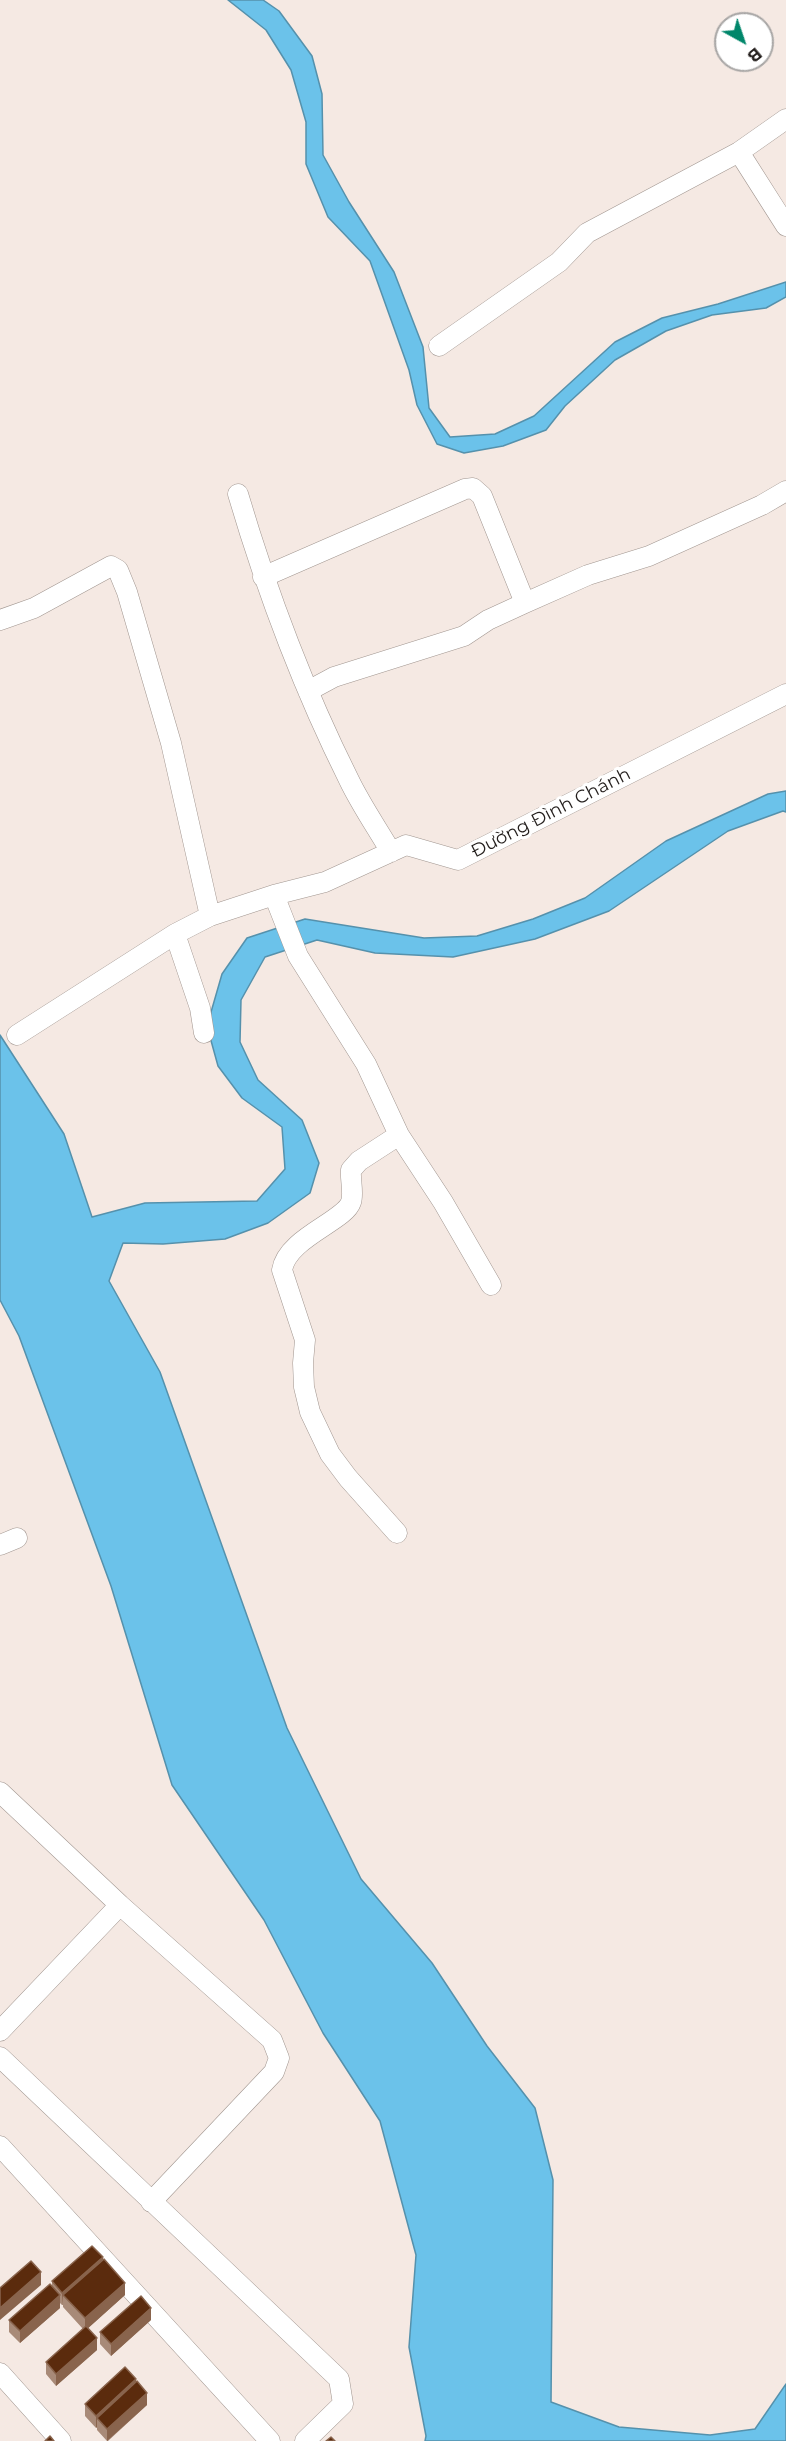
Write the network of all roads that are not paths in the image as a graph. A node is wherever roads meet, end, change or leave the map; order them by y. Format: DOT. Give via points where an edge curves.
graph roads {
  1 [pos="786,119"];
  2 [pos="739,152"];
  3 [pos="786,226"];
  4 [pos="440,346"];
  5 [pos="786,491"];
  6 [pos="238,494"];
  7 [pos="263,577"];
  8 [pos="525,603"];
  9 [pos="0,620"];
  10 [pos="308,691"];
  11 [pos="786,694"];
  12 [pos="391,852"];
  13 [pos="274,894"];
  14 [pos="210,916"];
  15 [pos="175,934"];
  16 [pos="204,1033"];
  17 [pos="17,1035"];
  18 [pos="399,1136"];
  19 [pos="491,1285"];
  20 [pos="397,1533"];
  21 [pos="0,1792"];
  22 [pos="120,1905"];
  23 [pos="0,2031"];
  24 [pos="0,2057"];
  25 [pos="0,2146"];
  26 [pos="151,2202"];
  27 [pos="0,2373"];
  28 [pos="61,2441"];
  29 [pos="270,2441"];
  30 [pos="304,2441"];
  1 -- 2 [label="street"];
  2 -- 3 [label="street"];
  2 -- 4 [label="street" via="587,233 560,262"];
  5 -- 8 [label="street" via="649,556 588,575"];
  6 -- 7 [label="street"];
  7 -- 8 [label="street" via="472,488 482,496"];
  7 -- 10 [label="street"];
  8 -- 10 [label="street" via="464,636 334,677"];
  9 -- 14 [label="street" via="34,608 111,566 118,570 171,743"];
  10 -- 12 [label="street" via="350,782"];
  11 -- 12 [label="street, Đường Đình Chánh" via="458,860 406,845"];
  12 -- 13 [label="street, Đường Đình Chánh" via="325,882"];
  13 -- 14 [label="street, Đường Đình Chánh"];
  13 -- 18 [label="street" via="295,948 366,1064"];
  14 -- 15 [label="street, Đường Đình Chánh"];
  15 -- 16 [label="street" via="200,1008"];
  15 -- 17 [label="street, Đường Đình Chánh"];
  18 -- 19 [label="street"];
  18 -- 20 [label="street" via="351,1170 348,1208 312,1233 283,1261 282,1270 305,1341 304,1387 310,1412 330,1454"];
  21 -- 22 [label="street"];
  22 -- 23 [label="street"];
  22 -- 26 [label="street" via="272,2040 279,2058 274,2072"];
  24 -- 26 [label="street"];
  25 -- 29 [label="street"];
  26 -- 30 [label="street" via="339,2379 343,2404"];
  27 -- 28 [label="street"];
}
